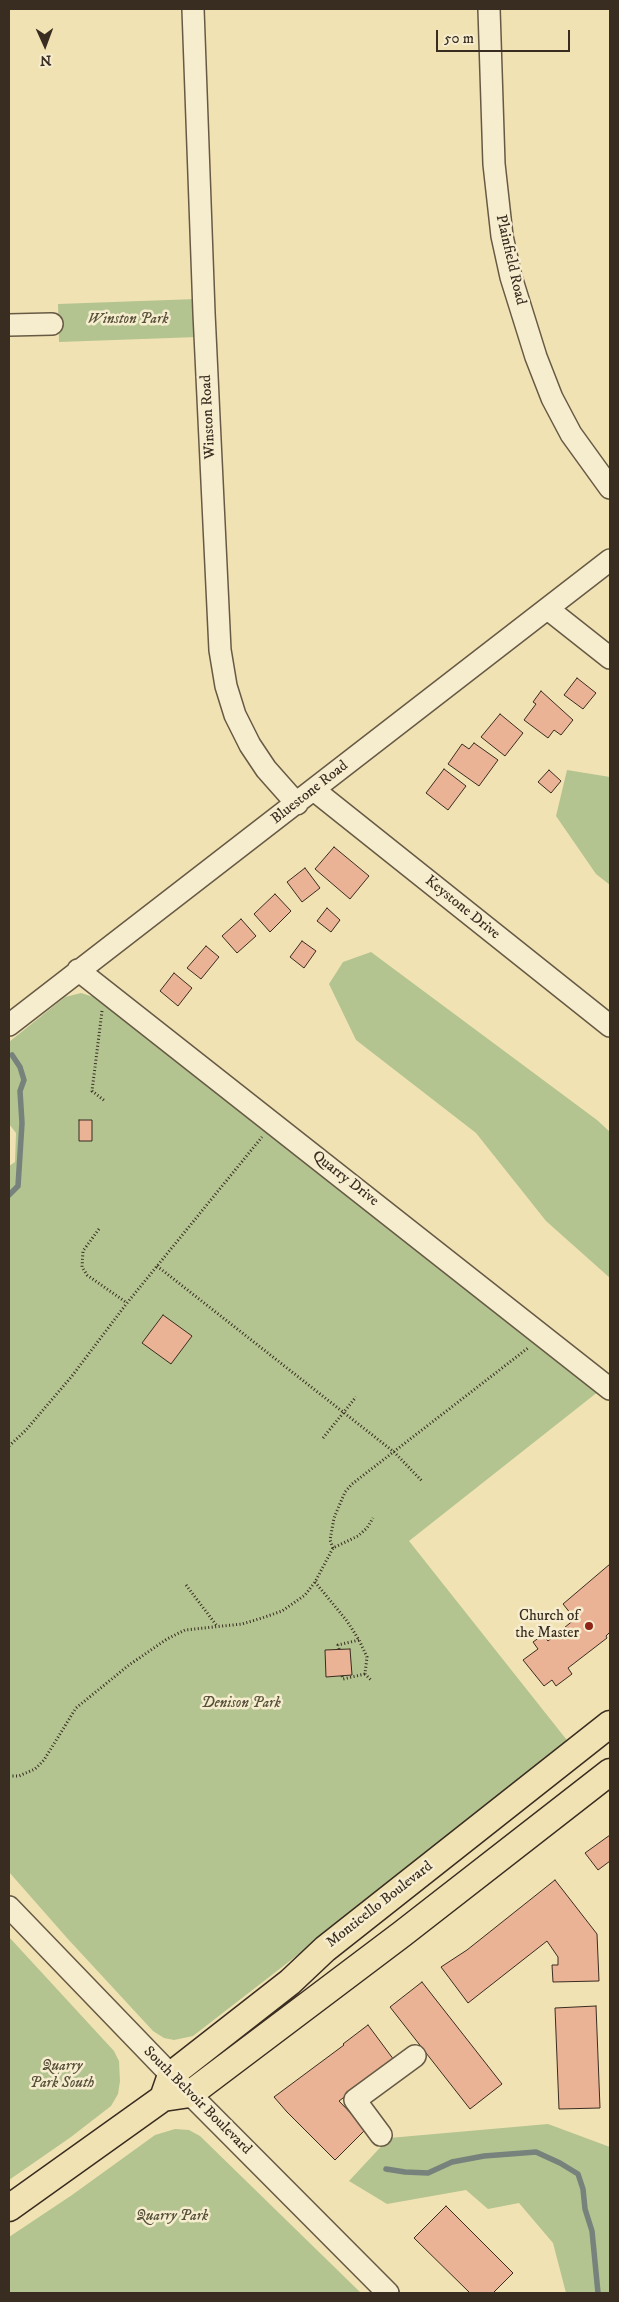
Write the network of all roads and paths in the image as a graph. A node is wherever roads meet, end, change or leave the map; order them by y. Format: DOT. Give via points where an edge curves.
graph roads {
  1 [pos="193,9"];
  2 [pos="489,9"];
  3 [pos="52,324"];
  4 [pos="9,325"];
  5 [pos="610,488"];
  6 [pos="610,560"];
  7 [pos="548,609"];
  8 [pos="610,658"];
  9 [pos="314,790"];
  10 [pos="297,804"];
  11 [pos="78,970"];
  12 [pos="102,1010"];
  13 [pos="9,1025"];
  14 [pos="610,1026"];
  15 [pos="105,1101"];
  16 [pos="262,1137"];
  17 [pos="99,1230"];
  18 [pos="157,1266"];
  19 [pos="127,1303"];
  20 [pos="529,1347"];
  21 [pos="610,1389"];
  22 [pos="356,1397"];
  23 [pos="343,1412"];
  24 [pos="323,1438"];
  25 [pos="9,1446"];
  26 [pos="394,1452"];
  27 [pos="422,1481"];
  28 [pos="373,1518"];
  29 [pos="333,1548"];
  30 [pos="315,1582"];
  31 [pos="186,1585"];
  32 [pos="218,1627"];
  33 [pos="359,1640"];
  34 [pos="338,1649"];
  35 [pos="365,1674"];
  36 [pos="342,1676"];
  37 [pos="372,1681"];
  38 [pos="610,1724"];
  39 [pos="610,1772"];
  40 [pos="9,1776"];
  41 [pos="9,1906"];
  42 [pos="415,2056"];
  43 [pos="167,2087"];
  44 [pos="190,2094"];
  45 [pos="381,2135"];
  46 [pos="9,2208"];
  47 [pos="388,2293"];
  1 -- 10 [label="street, Winston Road" via="220,650 235,715 250,745"];
  2 -- 5 [label="street, Plainfield Road" via="494,164 501,228 511,277 552,398 571,434"];
  3 -- 4 [label="street"];
  6 -- 7 [label="street, Bluestone Road"];
  7 -- 8 [label="street"];
  7 -- 9 [label="street, Bluestone Road"];
  9 -- 10 [label="street, Bluestone Road"];
  9 -- 14 [label="street, Keystone Drive"];
  10 -- 11 [label="street, Bluestone Road"];
  11 -- 13 [label="street, Bluestone Road"];
  11 -- 21 [label="street, Quarry Drive"];
  12 -- 15 [label="path" via="92,1090"];
  16 -- 18 [label="path"];
  17 -- 19 [label="path" via="83,1250 82,1267"];
  18 -- 19 [label="path"];
  18 -- 23 [label="path"];
  19 -- 25 [label="path" via="51,1401"];
  20 -- 26 [label="path"];
  22 -- 23 [label="path"];
  23 -- 24 [label="path"];
  23 -- 26 [label="path"];
  26 -- 27 [label="path"];
  26 -- 29 [label="path" via="345,1492 334,1518 330,1540"];
  28 -- 29 [label="path" via="368,1528 358,1536"];
  29 -- 30 [label="path"];
  30 -- 32 [label="path" via="305,1595 282,1611 249,1622"];
  30 -- 33 [label="path"];
  31 -- 32 [label="path"];
  32 -- 40 [label="path" via="185,1630 129,1664 76,1708 40,1764 27,1773"];
  33 -- 34 [label="path" via="338,1645"];
  33 -- 35 [label="path" via="367,1657"];
  35 -- 36 [label="path" via="343,1679"];
  35 -- 37 [label="path"];
  38 -- 43 [label="main road, Monticello Boulevard" via="325,1949"];
  39 -- 44 [label="main road, Monticello Boulevard" via="395,1940"];
  41 -- 43 [label="street, South Belvoir Boulevard"];
  42 -- 45 [label="street" via="355,2100"];
  43 -- 44 [label="main road, Monticello Boulevard"];
  43 -- 46 [label="main road, Monticello Boulevard"];
  44 -- 47 [label="street, South Belvoir Boulevard"];
}
